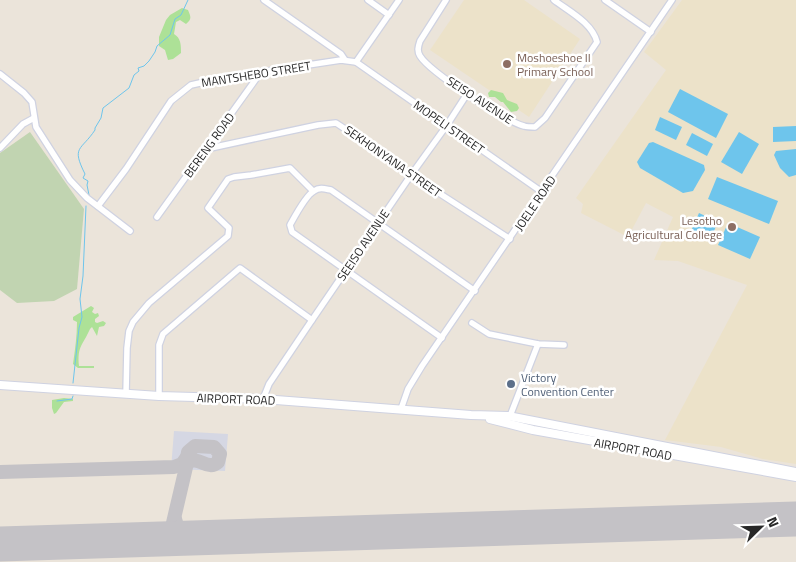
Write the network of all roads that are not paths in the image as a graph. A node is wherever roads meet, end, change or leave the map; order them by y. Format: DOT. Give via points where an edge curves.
graph roads {
  1 [pos="264,0"];
  2 [pos="368,0"];
  3 [pos="400,0"];
  4 [pos="446,0"];
  5 [pos="554,0"];
  6 [pos="605,0"];
  7 [pos="672,0"];
  8 [pos="389,15"];
  9 [pos="651,32"];
  10 [pos="345,60"];
  11 [pos="356,62"];
  12 [pos="261,72"];
  13 [pos="0,74"];
  14 [pos="467,94"];
  15 [pos="34,118"];
  16 [pos="447,125"];
  17 [pos="0,148"];
  18 [pos="206,149"];
  19 [pos="411,175"];
  20 [pos="313,191"];
  21 [pos="542,192"];
  22 [pos="98,206"];
  23 [pos="157,217"];
  24 [pos="379,223"];
  25 [pos="130,231"];
  26 [pos="510,239"];
  27 [pos="345,271"];
  28 [pos="475,291"];
  29 [pos="312,320"];
  30 [pos="472,323"];
  31 [pos="442,338"];
  32 [pos="538,344"];
  33 [pos="564,345"];
  34 [pos="0,385"];
  35 [pos="126,394"];
  36 [pos="159,396"];
  37 [pos="263,399"];
  38 [pos="401,409"];
  39 [pos="471,415"];
  40 [pos="510,416"];
  41 [pos="796,472"];
  42 [pos="796,477"];
  1 -- 10 [label="street"];
  2 -- 8 [label="street"];
  3 -- 8 [label="street"];
  4 -- 14 [label="street, SEISO AVENUE" via="418,49 425,63"];
  5 -- 14 [label="street, SEISO AVENUE" via="586,24 595,33 597,42 545,118 536,127 525,127"];
  6 -- 9 [label="street"];
  7 -- 9 [label="street, JOELE ROAD"];
  8 -- 11 [label="street"];
  9 -- 21 [label="street, JOELE ROAD"];
  10 -- 11 [label="street, MANTSHEBO STREET"];
  10 -- 12 [label="street, MANTSHEBO STREET"];
  11 -- 16 [label="street, MOPELI STREET"];
  12 -- 18 [label="street, BERENG ROAD"];
  12 -- 22 [label="street, MANTSHEBO STREET" via="202,82 183,90 171,101"];
  13 -- 15 [label="street" via="32,102"];
  14 -- 16 [label="street, SEEISO AVENUE"];
  15 -- 17 [label="street" via="23,124"];
  15 -- 22 [label="street" via="36,127 62,169 78,190"];
  16 -- 19 [label="street, SEEISO AVENUE"];
  16 -- 21 [label="street, MOPELI STREET"];
  18 -- 19 [label="street, SEKHONYANA STREET" via="330,122"];
  18 -- 23 [label="street, BERENG ROAD"];
  19 -- 24 [label="street, SEEISO AVENUE"];
  19 -- 26 [label="street, SEKHONYANA STREET"];
  20 -- 24 [label="street" via="331,190"];
  20 -- 27 [label="street" via="290,225 292,232"];
  20 -- 35 [label="street" via="290,168 234,177 224,184 208,208 229,228 228,236 149,303 133,322"];
  21 -- 26 [label="street, JOELE ROAD"];
  22 -- 25 [label="street"];
  24 -- 27 [label="street, SEEISO AVENUE"];
  24 -- 28 [label="street"];
  26 -- 28 [label="street, JOELE ROAD"];
  27 -- 29 [label="street, SEEISO AVENUE"];
  27 -- 31 [label="street"];
  28 -- 31 [label="street, JOELE ROAD"];
  29 -- 36 [label="street" via="240,268 163,334 159,345"];
  29 -- 37 [label="street, SEEISO AVENUE"];
  30 -- 32 [label="street" via="489,334"];
  31 -- 38 [label="street, JOELE ROAD" via="408,389"];
  32 -- 33 [label="street"];
  32 -- 40 [label="street"];
  34 -- 35 [label="main road, AIRPORT ROAD"];
  35 -- 36 [label="main road, AIRPORT ROAD"];
  36 -- 37 [label="main road, AIRPORT ROAD"];
  37 -- 38 [label="main road, AIRPORT ROAD"];
  38 -- 39 [label="main road, AIRPORT ROAD"];
  39 -- 40 [label="main road, AIRPORT ROAD"];
  39 -- 42 [label="main road, AIRPORT ROAD" via="552,434"];
  40 -- 41 [label="main road, AIRPORT ROAD"];
}
